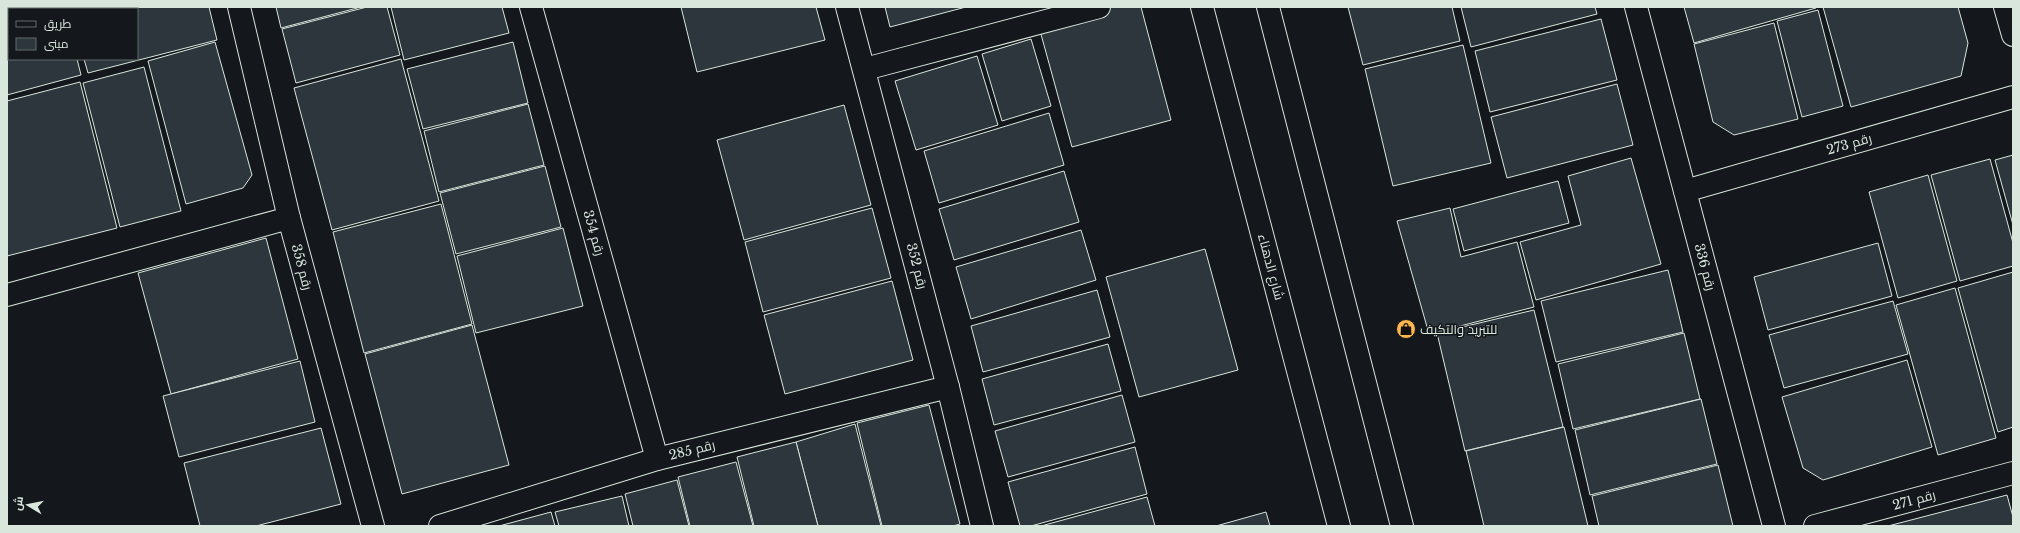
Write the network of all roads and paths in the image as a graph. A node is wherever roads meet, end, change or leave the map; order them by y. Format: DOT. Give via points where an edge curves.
graph roads {
  1 [pos="238,7"];
  2 [pos="531,7"];
  3 [pos="847,7"];
  4 [pos="1099,7"];
  5 [pos="1202,7"];
  6 [pos="1268,7"];
  7 [pos="1636,7"];
  8 [pos="2005,7"];
  9 [pos="2013,35"];
  10 [pos="865,69"];
  11 [pos="2013,97"];
  12 [pos="1685,191"];
  13 [pos="289,218"];
  14 [pos="7,295"];
  15 [pos="948,387"];
  16 [pos="657,459"];
  17 [pos="2013,473"];
  18 [pos="373,526"];
  19 [pos="440,526"];
  20 [pos="982,526"];
  21 [pos="1339,526"];
  22 [pos="1402,526"];
  23 [pos="1774,526"];
  24 [pos="1815,526"];
  1 -- 13 [label="street, رقم 358"];
  2 -- 16 [label="street, رقم 354"];
  3 -- 10 [label="street, رقم 352"];
  4 -- 10 [label="street"];
  5 -- 21 [label="street, شارع الدهناء"];
  6 -- 22 [label="street"];
  7 -- 12 [label="street, رقم 336"];
  8 -- 9 [label="street"];
  10 -- 15 [label="street, رقم 352"];
  11 -- 12 [label="street, رقم 273"];
  12 -- 23 [label="street, رقم 336"];
  13 -- 14 [label="street"];
  13 -- 18 [label="street, رقم 358"];
  15 -- 16 [label="street, رقم 285"];
  15 -- 20 [label="street, رقم 352"];
  16 -- 19 [label="street, رقم 285"];
  17 -- 24 [label="street, رقم 271"];
}
